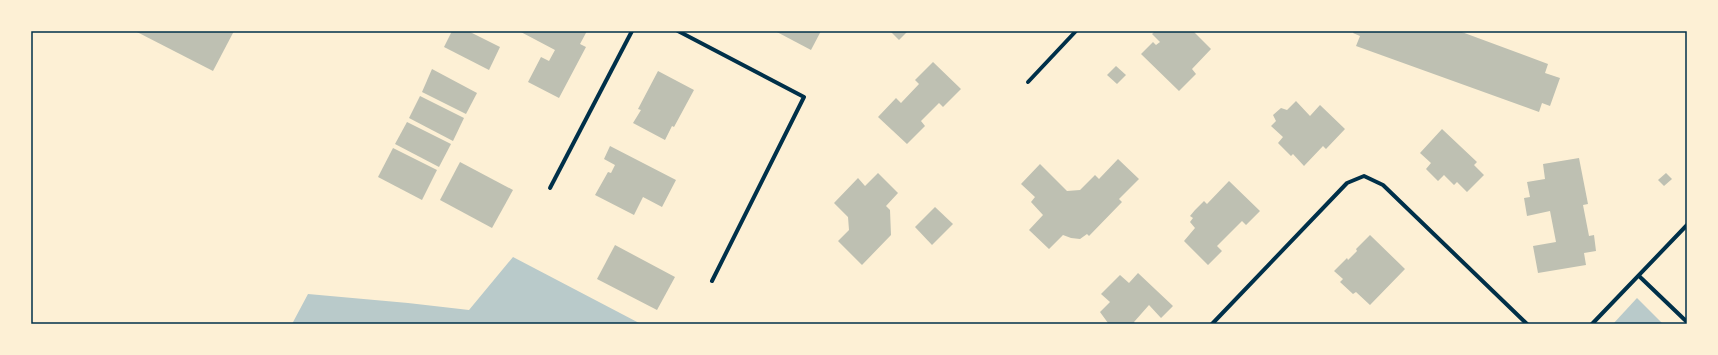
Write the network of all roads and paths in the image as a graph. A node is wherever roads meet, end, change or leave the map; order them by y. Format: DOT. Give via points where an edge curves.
graph roads {
  1 [pos="632,31"];
  2 [pos="678,31"];
  3 [pos="1076,31"];
  4 [pos="1028,82"];
  5 [pos="550,188"];
  6 [pos="1687,225"];
  7 [pos="1639,276"];
  8 [pos="712,281"];
  9 [pos="1687,322"];
  10 [pos="1212,324"];
  11 [pos="1527,324"];
  12 [pos="1592,324"];
  1 -- 5 [label="street"];
  2 -- 8 [label="street" via="804,97"];
  3 -- 4 [label="street"];
  6 -- 7 [label="street"];
  7 -- 9 [label="street"];
  7 -- 12 [label="street"];
  10 -- 11 [label="street" via="1347,183 1364,176 1383,186"];
}
